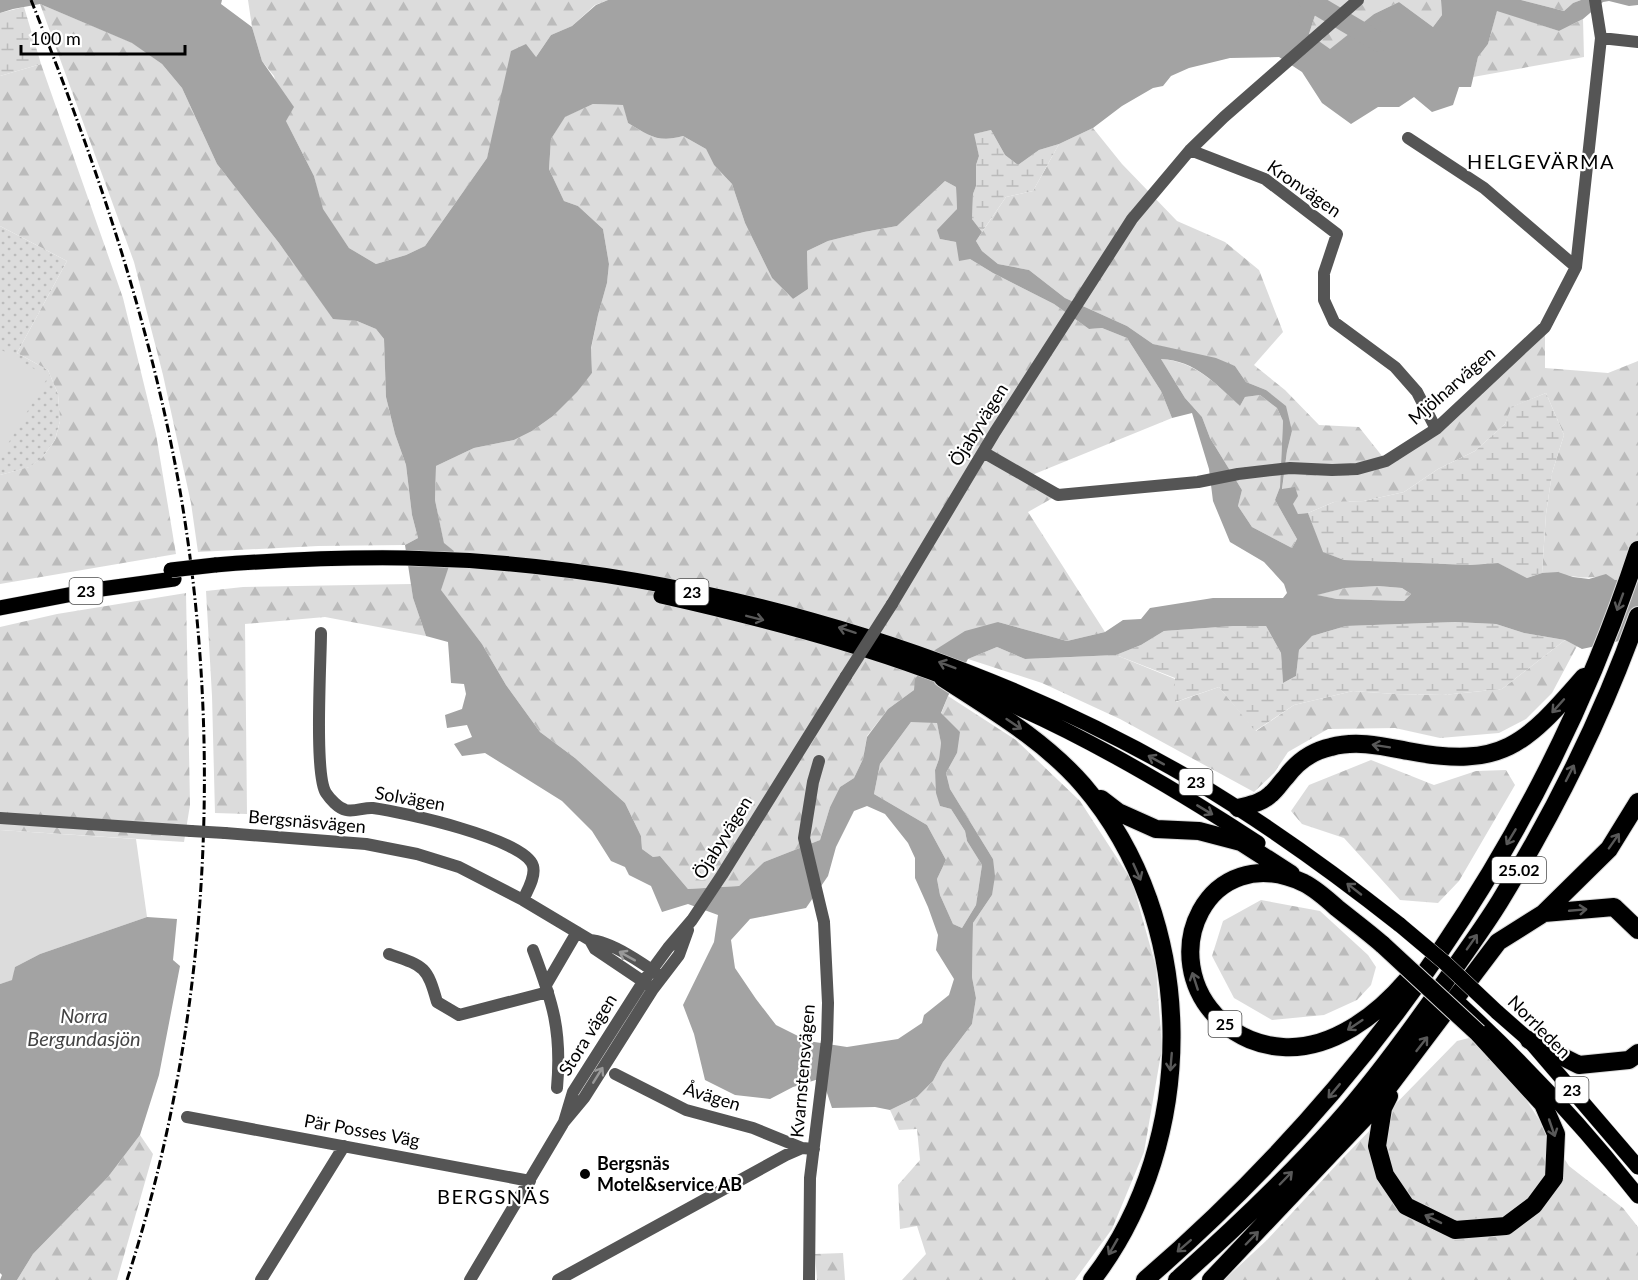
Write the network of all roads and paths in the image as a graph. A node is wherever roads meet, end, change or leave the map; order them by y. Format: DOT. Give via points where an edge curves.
graph roads {
  1 [pos="1358,0"];
  2 [pos="1595,0"];
  3 [pos="1601,38"];
  4 [pos="1638,42"];
  5 [pos="1408,138"];
  6 [pos="1191,150"];
  7 [pos="1576,267"];
  8 [pos="1436,429"];
  9 [pos="983,452"];
  10 [pos="1638,551"];
  11 [pos="172,574"];
  12 [pos="0,599"];
  13 [pos="0,608"];
  14 [pos="1638,616"];
  15 [pos="321,633"];
  16 [pos="1599,657"];
  17 [pos="918,661"];
  18 [pos="943,678"];
  19 [pos="968,685"];
  20 [pos="819,762"];
  21 [pos="1083,785"];
  22 [pos="1638,802"];
  23 [pos="1238,808"];
  24 [pos="0,818"];
  25 [pos="1319,890"];
  26 [pos="523,900"];
  27 [pos="1544,913"];
  28 [pos="1638,930"];
  29 [pos="577,932"];
  30 [pos="590,940"];
  31 [pos="1385,942"];
  32 [pos="1446,944"];
  33 [pos="533,950"];
  34 [pos="389,954"];
  35 [pos="657,974"];
  36 [pos="648,985"];
  37 [pos="547,988"];
  38 [pos="1483,1034"];
  39 [pos="1529,1041"];
  40 [pos="1638,1053"];
  41 [pos="1403,1068"];
  42 [pos="1530,1072"];
  43 [pos="615,1074"];
  44 [pos="557,1088"];
  45 [pos="187,1117"];
  46 [pos="344,1146"];
  47 [pos="808,1149"];
  48 [pos="1638,1167"];
  49 [pos="531,1181"];
  50 [pos="1638,1196"];
  51 [pos="261,1280"];
  52 [pos="470,1280"];
  53 [pos="558,1280"];
  54 [pos="810,1280"];
  55 [pos="1092,1280"];
  56 [pos="1145,1280"];
  57 [pos="1177,1280"];
  58 [pos="1211,1280"];
  1 -- 6 [label="street, Öjabyvägen"];
  2 -- 3 [label="street, Mjölnarvägen"];
  3 -- 4 [label="street"];
  3 -- 7 [label="street, Mjölnarvägen"];
  5 -- 7 [label="street" via="1484,188"];
  6 -- 8 [label="street, Kronvägen" via="1265,179 1337,234 1324,273 1324,300 1334,322 1395,367 1417,392"];
  6 -- 9 [label="street, Öjabyvägen" via="1132,219"];
  7 -- 8 [label="street, Mjölnarvägen" via="1545,327"];
  8 -- 9 [label="street, Mjölnarvägen" via="1386,461 1357,469 1290,468 1198,482 1058,495"];
  9 -- 35 [label="street, Öjabyvägen, bridge" via="892,604"];
  10 -- 16 [label="highway, 25, one-way"];
  11 -- 12 [label="main road, 23" via="92,580"];
  11 -- 13 [label="main road, 23"];
  11 -- 17 [label="main road, 23, bridge" via="311,558 517,565 753,604 830,625"];
  57 -- 14 [label="highway, 25.02, one-way" via="1245,1220 1299,1164 1408,1036 1499,904 1538,837 1581,751"];
  15 -- 26 [label="street, Solvägen" via="321,781 333,802 346,810 371,808 411,814 507,845 533,864 534,873"];
  16 -- 23 [label="highway, one-way" via="1538,727 1501,751 1451,758 1370,744 1329,747 1297,764 1271,795"];
  16 -- 32 [label="highway, 25, one-way" via="1518,825"];
  17 -- 18 [label="main road, 23"];
  19 -- 17 [label="main road, 23, one-way"];
  18 -- 19 [label="highway"];
  19 -- 21 [label="highway, one-way" via="1041,744"];
  23 -- 19 [label="main road, 23, one-way" via="1095,728 1003,686"];
  19 -- 25 [label="main road, 23, one-way" via="1071,733 1146,775 1296,868"];
  20 -- 47 [label="street, Kvarnstensvägen" via="804,838 824,934 827,1040"];
  21 -- 25 [label="highway" via="1118,812 1156,829 1199,831 1242,842"];
  21 -- 55 [label="highway, one-way" via="1128,852 1151,905 1165,963 1172,1020 1170,1076 1155,1151 1131,1214"];
  27 -- 22 [label="highway, one-way" via="1609,849"];
  39 -- 23 [label="main road, Norrleden / 23, one-way, bridge" via="1400,925 1318,861"];
  24 -- 26 [label="street, Bergsnäsvägen, bridge" via="366,844 459,867"];
  25 -- 31 [label="highway"];
  32 -- 25 [label="highway, 25, one-way" via="1412,973 1393,996 1358,1024 1325,1041 1295,1048 1275,1047 1228,1028 1205,1004 1190,958 1194,927 1206,901 1230,879 1256,873 1271,873"];
  26 -- 29 [label="street, Bergsnäsvägen"];
  27 -- 28 [label="highway, one-way" via="1614,907"];
  41 -- 27 [label="highway, one-way" via="1497,942"];
  29 -- 30 [label="street, Bergsnäsvägen"];
  29 -- 37 [label="street"];
  35 -- 30 [label="street, Bergsnäsvägen, one-way" via="599,940"];
  30 -- 36 [label="street, Bergsnäsvägen" via="595,949"];
  31 -- 38 [label="highway, bridge"];
  31 -- 38 [label="main road" via="1460,1004"];
  32 -- 56 [label="highway, one-way" via="1322,1106 1203,1229"];
  33 -- 37 [label="street"];
  34 -- 37 [label="street" via="424,969 437,1002 459,1015"];
  35 -- 36 [label="street, Stora vägen"];
  36 -- 49 [label="street, Stora vägen"];
  37 -- 44 [label="street" via="559,1039"];
  38 -- 41 [label="highway, one-way" via="1543,1104 1556,1134 1554,1178 1534,1205 1506,1226 1455,1230 1406,1206 1385,1175 1377,1146 1383,1108"];
  38 -- 42 [label="highway"];
  39 -- 40 [label="highway" via="1579,1065 1629,1060"];
  39 -- 48 [label="main road, Norrleden / 23"];
  58 -- 41 [label="highway, one-way" via="1368,1114"];
  42 -- 50 [label="main road, 23"];
  43 -- 47 [label="street, Åvägen" via="686,1110 753,1128"];
  45 -- 46 [label="street, Pär Posses Väg"];
  46 -- 49 [label="street, Pär Posses Väg"];
  46 -- 51 [label="street"];
  47 -- 53 [label="street"];
  47 -- 54 [label="street, Kvarnstensvägen"];
  49 -- 52 [label="street, Stora vägen"];
}
